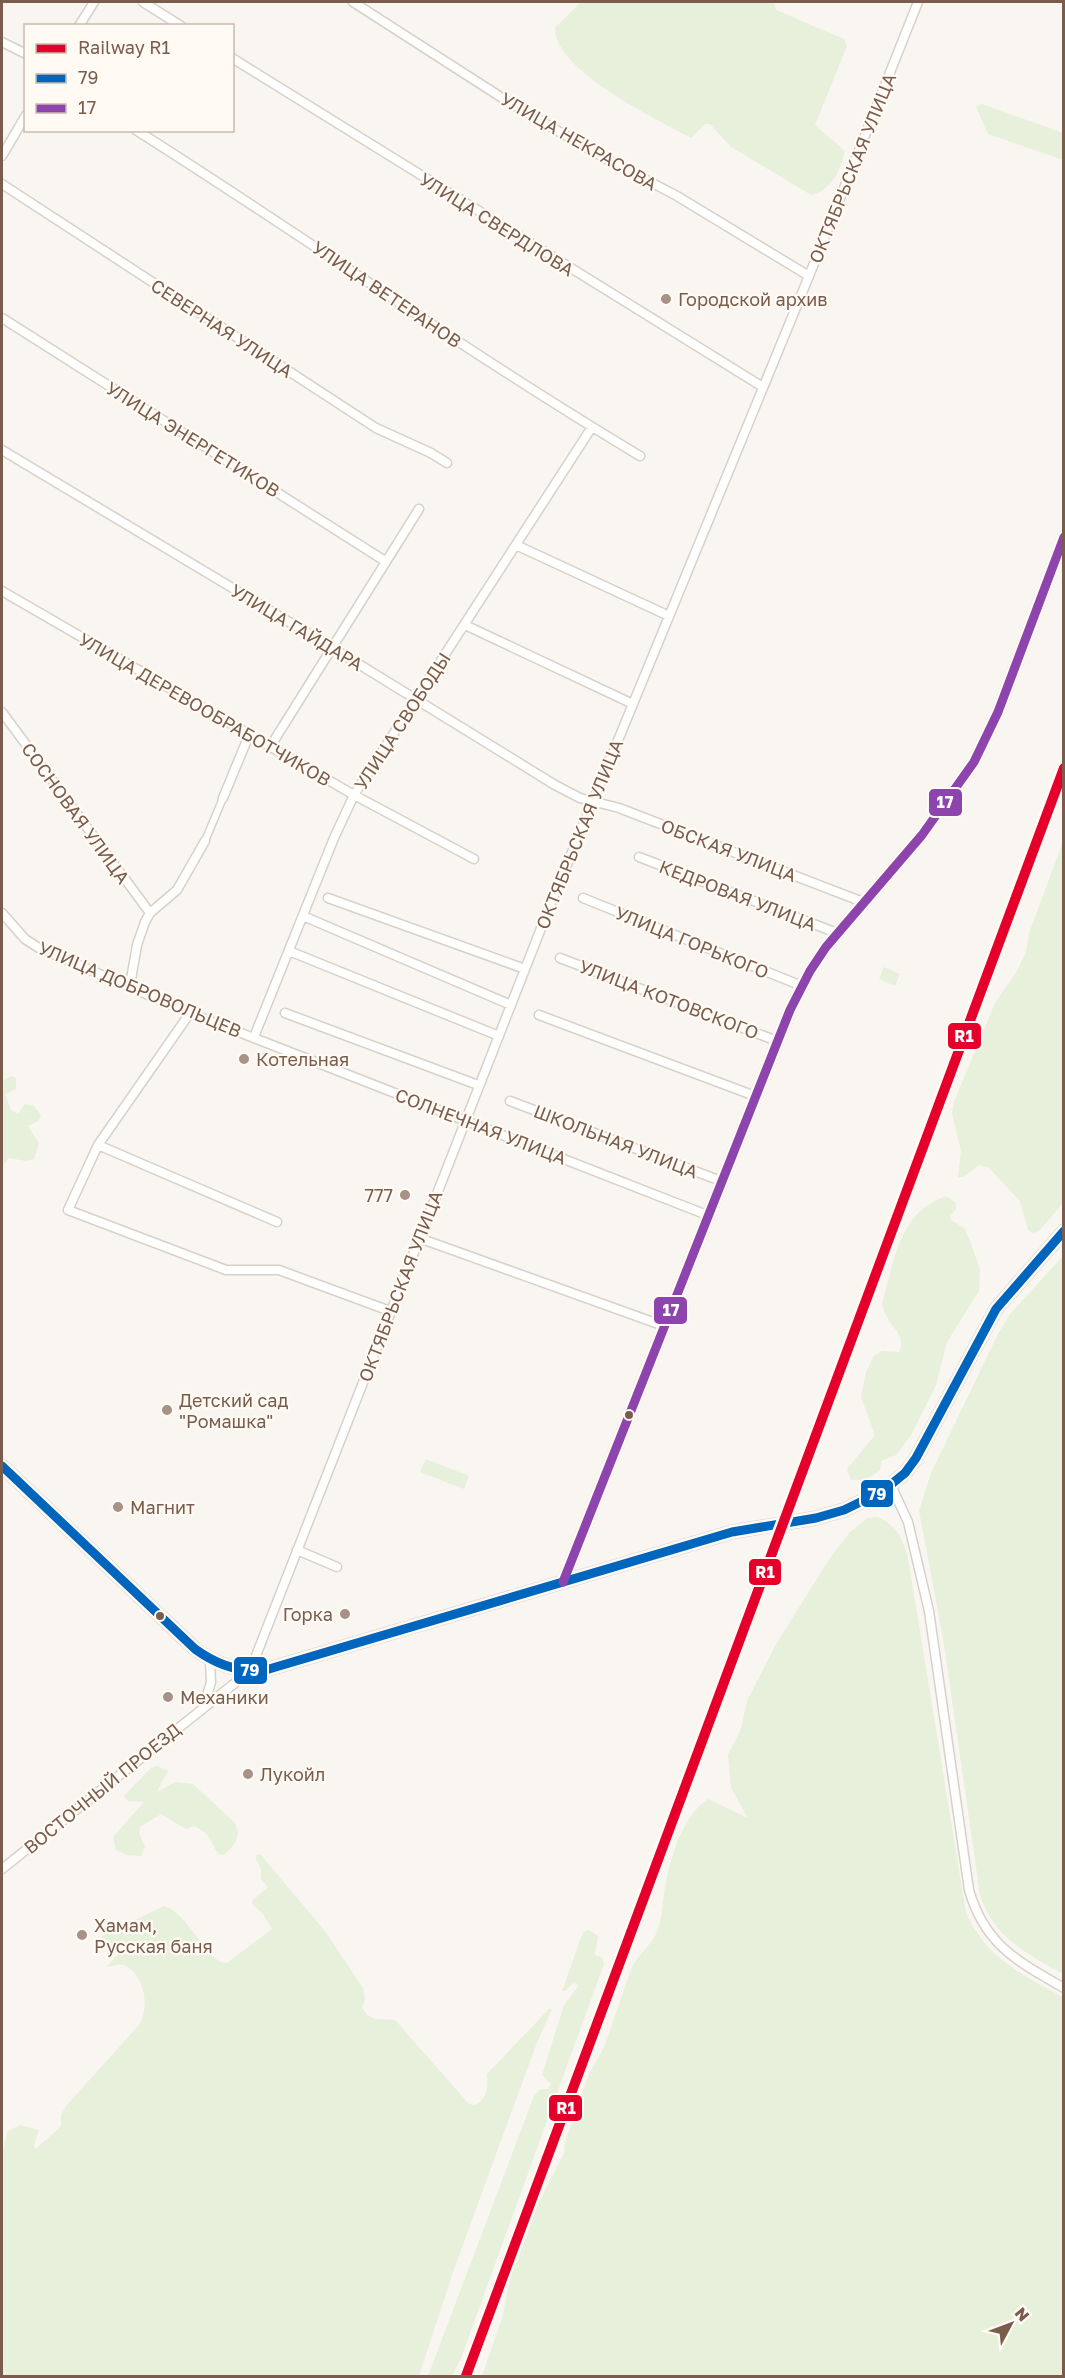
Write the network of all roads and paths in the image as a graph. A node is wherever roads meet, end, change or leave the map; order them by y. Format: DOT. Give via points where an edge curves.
graph roads {
  1 [pos="94,2"];
  2 [pos="143,2"];
  3 [pos="353,2"];
  4 [pos="918,2"];
  5 [pos="80,24"];
  6 [pos="178,24"];
  7 [pos="2,42"];
  8 [pos="24,53"];
  9 [pos="234,59"];
  10 [pos="24,118"];
  11 [pos="139,132"];
  12 [pos="2,156"];
  13 [pos="2,184"];
  14 [pos="809,276"];
  15 [pos="2,318"];
  16 [pos="763,387"];
  17 [pos="592,427"];
  18 [pos="2,450"];
  19 [pos="640,456"];
  20 [pos="447,463"];
  21 [pos="419,509"];
  22 [pos="1064,537"];
  23 [pos="516,545"];
  24 [pos="385,561"];
  25 [pos="2,591"];
  26 [pos="669,616"];
  27 [pos="465,625"];
  28 [pos="331,647"];
  29 [pos="417,700"];
  30 [pos="633,704"];
  31 [pos="2,712"];
  32 [pos="249,735"];
  33 [pos="270,747"];
  34 [pos="354,795"];
  35 [pos="223,798"];
  36 [pos="593,801"];
  37 [pos="205,841"];
  38 [pos="639,857"];
  39 [pos="474,859"];
  40 [pos="328,898"];
  41 [pos="583,898"];
  42 [pos="863,902"];
  43 [pos="2,913"];
  44 [pos="150,913"];
  45 [pos="303,916"];
  46 [pos="837,933"];
  47 [pos="289,951"];
  48 [pos="560,958"];
  49 [pos="525,969"];
  50 [pos="130,985"];
  51 [pos="802,986"];
  52 [pos="511,1005"];
  53 [pos="190,1013"];
  54 [pos="285,1013"];
  55 [pos="539,1014"];
  56 [pos="499,1036"];
  57 [pos="255,1037"];
  58 [pos="777,1041"];
  59 [pos="478,1085"];
  60 [pos="755,1096"];
  61 [pos="510,1101"];
  62 [pos="465,1121"];
  63 [pos="98,1145"];
  64 [pos="721,1181"];
  65 [pos="707,1215"];
  66 [pos="277,1222"];
  67 [pos="1064,1231"];
  68 [pos="419,1238"];
  69 [pos="390,1311"];
  70 [pos="664,1326"];
  71 [pos="2,1466"];
  72 [pos="891,1485"];
  73 [pos="297,1550"];
  74 [pos="337,1567"];
  75 [pos="563,1582"];
  76 [pos="210,1660"];
  77 [pos="250,1671"];
  78 [pos="202,1708"];
  79 [pos="2,1869"];
  80 [pos="1064,1988"];
  1 -- 5 [label="street"];
  2 -- 6 [label="street"];
  3 -- 14 [label="street, УЛИЦА НЕКРАСОВА" via="507,101 677,196"];
  4 -- 14 [label="street, ОКТЯБРЬСКАЯ УЛИЦА"];
  7 -- 8 [label="street"];
  9 -- 16 [label="street, УЛИЦА СВЕРДЛОВА"];
  10 -- 12 [label="street"];
  11 -- 17 [label="street, УЛИЦА ВЕТЕРАНОВ"];
  13 -- 20 [label="street, СЕВЕРНАЯ УЛИЦА" via="376,428"];
  14 -- 16 [label="street, ОКТЯБРЬСКАЯ УЛИЦА"];
  15 -- 24 [label="street, УЛИЦА ЭНЕРГЕТИКОВ"];
  16 -- 26 [label="street, ОКТЯБРЬСКАЯ УЛИЦА"];
  17 -- 19 [label="street, УЛИЦА ВЕТЕРАНОВ"];
  17 -- 23 [label="street, УЛИЦА СВОБОДЫ"];
  18 -- 28 [label="street, УЛИЦА ГАЙДАРА"];
  21 -- 24 [label="street"];
  22 -- 42 [label="street" via="994,722 974,762 936,818"];
  23 -- 26 [label="street"];
  23 -- 27 [label="street, УЛИЦА СВОБОДЫ"];
  24 -- 28 [label="street"];
  25 -- 32 [label="street, УЛИЦА ДЕРЕВООБРАБОТЧИКОВ"];
  26 -- 30 [label="street, ОКТЯБРЬСКАЯ УЛИЦА"];
  27 -- 29 [label="street, УЛИЦА СВОБОДЫ"];
  27 -- 30 [label="street"];
  28 -- 29 [label="street, УЛИЦА ГАЙДАРА"];
  28 -- 33 [label="street"];
  29 -- 34 [label="street, УЛИЦА СВОБОДЫ"];
  29 -- 36 [label="street, УЛИЦА ГАЙДАРА" via="555,785"];
  30 -- 36 [label="street, ОКТЯБРЬСКАЯ УЛИЦА"];
  31 -- 44 [label="street, СОСНОВАЯ УЛИЦА"];
  32 -- 33 [label="street, УЛИЦА ДЕРЕВООБРАБОТЧИКОВ"];
  32 -- 35 [label="street"];
  33 -- 34 [label="street, УЛИЦА ДЕРЕВООБРАБОТЧИКОВ"];
  34 -- 39 [label="street, УЛИЦА ДЕРЕВООБРАБОТЧИКОВ"];
  34 -- 45 [label="street, УЛИЦА СВОБОДЫ"];
  35 -- 37 [label="street"];
  36 -- 42 [label="street, ОБСКАЯ УЛИЦА"];
  36 -- 49 [label="street, ОКТЯБРЬСКАЯ УЛИЦА"];
  37 -- 44 [label="street" via="177,890"];
  38 -- 46 [label="street, КЕДРОВАЯ УЛИЦА"];
  40 -- 49 [label="street"];
  41 -- 51 [label="street, УЛИЦА ГОРЬКОГО"];
  42 -- 46 [label="street"];
  43 -- 50 [label="street, УЛИЦА ДОБРОВОЛЬЦЕВ" via="25,939 39,948"];
  44 -- 50 [label="street" via="137,945"];
  45 -- 47 [label="street, УЛИЦА СВОБОДЫ"];
  45 -- 52 [label="street"];
  46 -- 51 [label="street"];
  47 -- 56 [label="street"];
  47 -- 57 [label="street, УЛИЦА СВОБОДЫ"];
  48 -- 58 [label="street, УЛИЦА КОТОВСКОГО"];
  49 -- 52 [label="street, ОКТЯБРЬСКАЯ УЛИЦА"];
  50 -- 53 [label="street, УЛИЦА ДОБРОВОЛЬЦЕВ"];
  51 -- 58 [label="street"];
  52 -- 56 [label="street, ОКТЯБРЬСКАЯ УЛИЦА"];
  53 -- 57 [label="street, УЛИЦА ДОБРОВОЛЬЦЕВ"];
  53 -- 63 [label="street"];
  54 -- 59 [label="street"];
  55 -- 60 [label="street"];
  56 -- 59 [label="street, ОКТЯБРЬСКАЯ УЛИЦА"];
  57 -- 62 [label="street, СОЛНЕЧНАЯ УЛИЦА"];
  58 -- 60 [label="street"];
  59 -- 62 [label="street, ОКТЯБРЬСКАЯ УЛИЦА"];
  60 -- 64 [label="street"];
  61 -- 64 [label="street, ШКОЛЬНАЯ УЛИЦА"];
  62 -- 65 [label="street, СОЛНЕЧНАЯ УЛИЦА"];
  62 -- 68 [label="street, ОКТЯБРЬСКАЯ УЛИЦА"];
  63 -- 66 [label="street"];
  63 -- 69 [label="street" via="68,1210 226,1270 279,1270"];
  64 -- 65 [label="street"];
  65 -- 70 [label="street"];
  67 -- 72 [label="main road" via="996,1309 922,1449"];
  68 -- 69 [label="street, ОКТЯБРЬСКАЯ УЛИЦА"];
  68 -- 70 [label="street"];
  69 -- 73 [label="street, ОКТЯБРЬСКАЯ УЛИЦА"];
  70 -- 75 [label="street"];
  71 -- 76 [label="main road"];
  72 -- 75 [label="main road" via="867,1501 829,1514 747,1528"];
  72 -- 80 [label="street" via="905,1514 921,1568 973,1906 984,1929 1000,1947"];
  73 -- 74 [label="street"];
  73 -- 77 [label="street, ОКТЯБРЬСКАЯ УЛИЦА"];
  75 -- 77 [label="main road" via="283,1666"];
  76 -- 77 [label="main road"];
  76 -- 78 [label="street" via="212,1682"];
  77 -- 78 [label="street, ВОСТОЧНЫЙ ПРОЕЗД"];
  78 -- 79 [label="street, ВОСТОЧНЫЙ ПРОЕЗД"];
}
